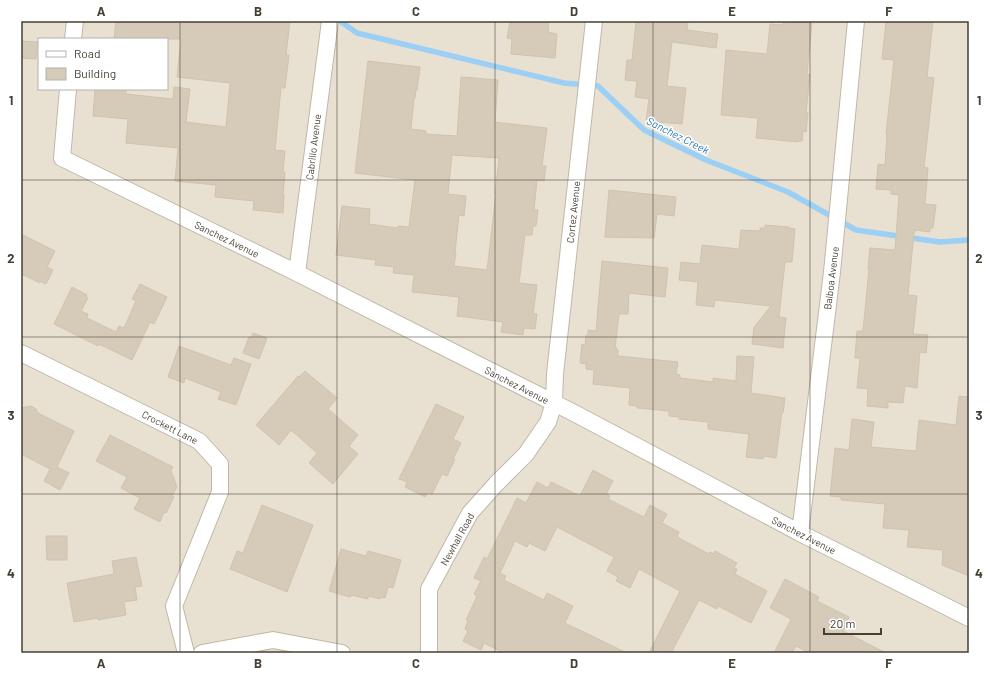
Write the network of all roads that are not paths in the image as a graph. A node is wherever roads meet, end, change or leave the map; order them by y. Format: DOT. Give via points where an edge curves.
graph roads {
  1 [pos="75,21"];
  2 [pos="594,21"];
  3 [pos="856,21"];
  4 [pos="329,26"];
  5 [pos="73,38"];
  6 [pos="68,90"];
  7 [pos="297,274"];
  8 [pos="21,353"];
  9 [pos="554,403"];
  10 [pos="800,534"];
  11 [pos="969,618"];
  12 [pos="186,653"];
  13 [pos="202,653"];
  14 [pos="342,653"];
  15 [pos="429,653"];
  1 -- 5 [label="street"];
  2 -- 9 [label="street, Cortez Avenue"];
  3 -- 10 [label="street, Balboa Avenue" via="836,236"];
  4 -- 7 [label="street, Cabrillo Avenue"];
  6 -- 7 [label="street, Sanchez Avenue" via="62,158"];
  7 -- 9 [label="street, Sanchez Avenue"];
  8 -- 12 [label="street, Crockett Lane" via="200,441 220,464 220,492 174,606"];
  9 -- 10 [label="street, Sanchez Avenue"];
  9 -- 15 [label="street, Newhall Road" via="548,422 526,454 470,513 429,589"];
  10 -- 11 [label="street, Sanchez Avenue"];
  13 -- 14 [label="street" via="273,640"];
}
